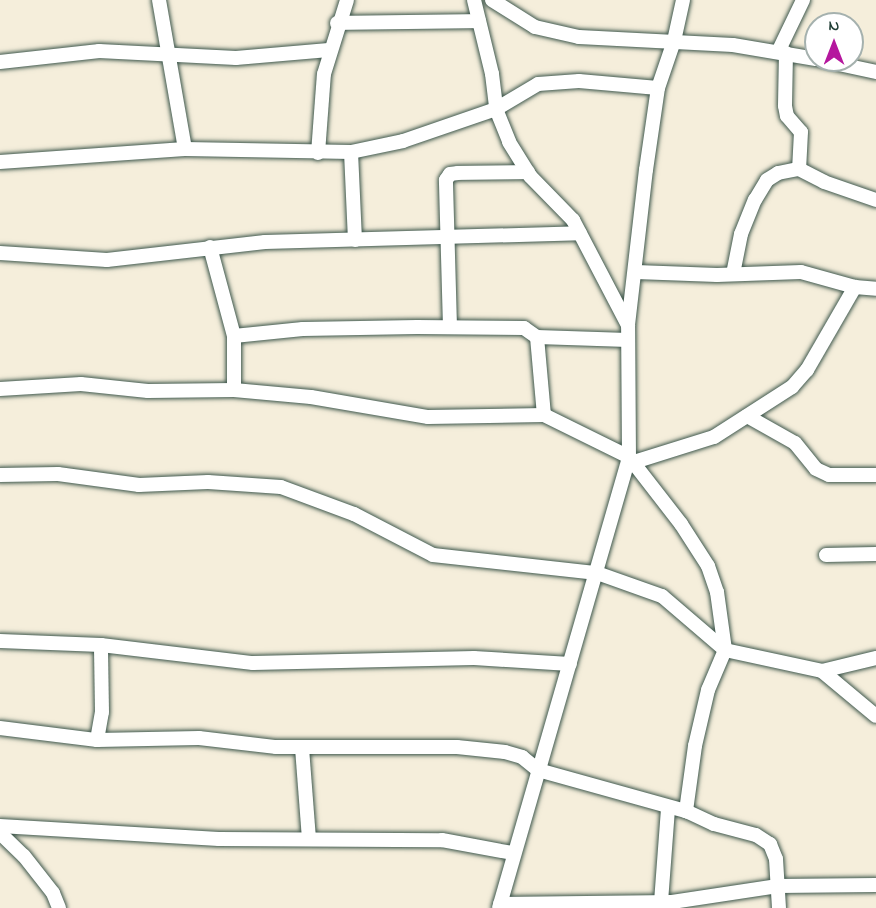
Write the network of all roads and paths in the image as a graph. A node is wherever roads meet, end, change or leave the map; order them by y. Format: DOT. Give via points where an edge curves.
graph roads {
  1 [pos="159,0"];
  2 [pos="347,0"];
  3 [pos="474,0"];
  4 [pos="492,0"];
  5 [pos="683,0"];
  6 [pos="803,0"];
  7 [pos="479,21"];
  8 [pos="337,23"];
  9 [pos="675,41"];
  10 [pos="329,50"];
  11 [pos="171,52"];
  12 [pos="782,52"];
  13 [pos="804,57"];
  14 [pos="0,62"];
  15 [pos="658,88"];
  16 [pos="496,109"];
  17 [pos="185,149"];
  18 [pos="351,152"];
  19 [pos="318,153"];
  20 [pos="0,162"];
  21 [pos="799,169"];
  22 [pos="528,172"];
  23 [pos="876,200"];
  24 [pos="580,233"];
  25 [pos="449,237"];
  26 [pos="355,240"];
  27 [pos="210,247"];
  28 [pos="0,253"];
  29 [pos="636,272"];
  30 [pos="733,274"];
  31 [pos="855,287"];
  32 [pos="876,289"];
  33 [pos="628,325"];
  34 [pos="450,327"];
  35 [pos="234,336"];
  36 [pos="537,337"];
  37 [pos="628,340"];
  38 [pos="0,389"];
  39 [pos="234,390"];
  40 [pos="544,415"];
  41 [pos="747,416"];
  42 [pos="632,460"];
  43 [pos="0,475"];
  44 [pos="876,475"];
  45 [pos="876,554"];
  46 [pos="826,555"];
  47 [pos="597,573"];
  48 [pos="0,641"];
  49 [pos="101,645"];
  50 [pos="725,650"];
  51 [pos="876,658"];
  52 [pos="570,664"];
  53 [pos="822,671"];
  54 [pos="876,716"];
  55 [pos="0,728"];
  56 [pos="97,740"];
  57 [pos="302,748"];
  58 [pos="538,770"];
  59 [pos="668,808"];
  60 [pos="687,811"];
  61 [pos="0,826"];
  62 [pos="0,833"];
  63 [pos="309,839"];
  64 [pos="512,853"];
  65 [pos="876,885"];
  66 [pos="778,886"];
  67 [pos="668,904"];
  68 [pos="499,906"];
  69 [pos="56,908"];
  70 [pos="779,908"];
  1 -- 11 [label="street"];
  2 -- 8 [label="street"];
  3 -- 7 [label="street"];
  4 -- 9 [label="street" via="535,27 579,37"];
  5 -- 9 [label="street"];
  6 -- 12 [label="street"];
  7 -- 8 [label="street"];
  7 -- 16 [label="street"];
  8 -- 10 [label="street"];
  9 -- 12 [label="street"];
  9 -- 15 [label="street"];
  10 -- 11 [label="street" via="267,58"];
  10 -- 19 [label="street" via="319,104"];
  11 -- 14 [label="street" via="99,51"];
  11 -- 17 [label="street"];
  12 -- 13 [label="street"];
  12 -- 21 [label="street" via="787,116 801,132"];
  15 -- 16 [label="street" via="579,81 538,84"];
  15 -- 29 [label="street"];
  16 -- 18 [label="street" via="403,141"];
  16 -- 22 [label="street" via="509,142"];
  17 -- 19 [label="street"];
  17 -- 20 [label="street"];
  18 -- 19 [label="street"];
  18 -- 26 [label="street"];
  21 -- 23 [label="street"];
  21 -- 30 [label="street" via="767,180 741,234"];
  22 -- 24 [label="street" via="573,220"];
  22 -- 25 [label="street" via="450,174 446,180"];
  24 -- 25 [label="street"];
  24 -- 33 [label="street"];
  25 -- 26 [label="street"];
  25 -- 34 [label="street"];
  26 -- 27 [label="street"];
  27 -- 28 [label="street" via="107,260"];
  27 -- 35 [label="street"];
  29 -- 30 [label="street"];
  29 -- 33 [label="street"];
  30 -- 31 [label="street" via="801,272"];
  31 -- 32 [label="street"];
  31 -- 41 [label="street" via="807,370 792,387"];
  33 -- 37 [label="street"];
  34 -- 35 [label="street" via="303,329"];
  34 -- 36 [label="street" via="524,328"];
  35 -- 39 [label="street"];
  36 -- 37 [label="street"];
  36 -- 40 [label="street"];
  37 -- 42 [label="street"];
  38 -- 39 [label="street" via="81,384 148,391"];
  39 -- 40 [label="street" via="428,417"];
  40 -- 42 [label="street"];
  41 -- 42 [label="street" via="696,446"];
  41 -- 44 [label="street" via="795,443 816,469 829,475"];
  42 -- 47 [label="street"];
  42 -- 50 [label="street" via="708,566 717,592"];
  43 -- 47 [label="street" via="58,474 139,485 208,482 281,488 354,514 433,555"];
  45 -- 46 [label="street"];
  47 -- 50 [label="street" via="662,596"];
  47 -- 52 [label="street"];
  48 -- 49 [label="street"];
  49 -- 52 [label="street" via="253,663 474,658"];
  49 -- 56 [label="street" via="102,712"];
  50 -- 53 [label="street"];
  50 -- 60 [label="street" via="708,690 694,746"];
  51 -- 53 [label="street"];
  52 -- 58 [label="street"];
  53 -- 54 [label="street"];
  55 -- 56 [label="street"];
  56 -- 57 [label="street" via="199,738"];
  57 -- 58 [label="street" via="457,747 522,757"];
  57 -- 63 [label="street"];
  58 -- 59 [label="street"];
  58 -- 64 [label="street"];
  59 -- 60 [label="street"];
  59 -- 67 [label="street"];
  60 -- 66 [label="street" via="770,844 776,859"];
  61 -- 63 [label="street" via="219,839"];
  62 -- 69 [label="street" via="24,856"];
  63 -- 64 [label="street" via="442,840"];
  64 -- 68 [label="street"];
  65 -- 66 [label="street"];
  66 -- 67 [label="street"];
  66 -- 70 [label="street"];
  67 -- 68 [label="street"];
}
